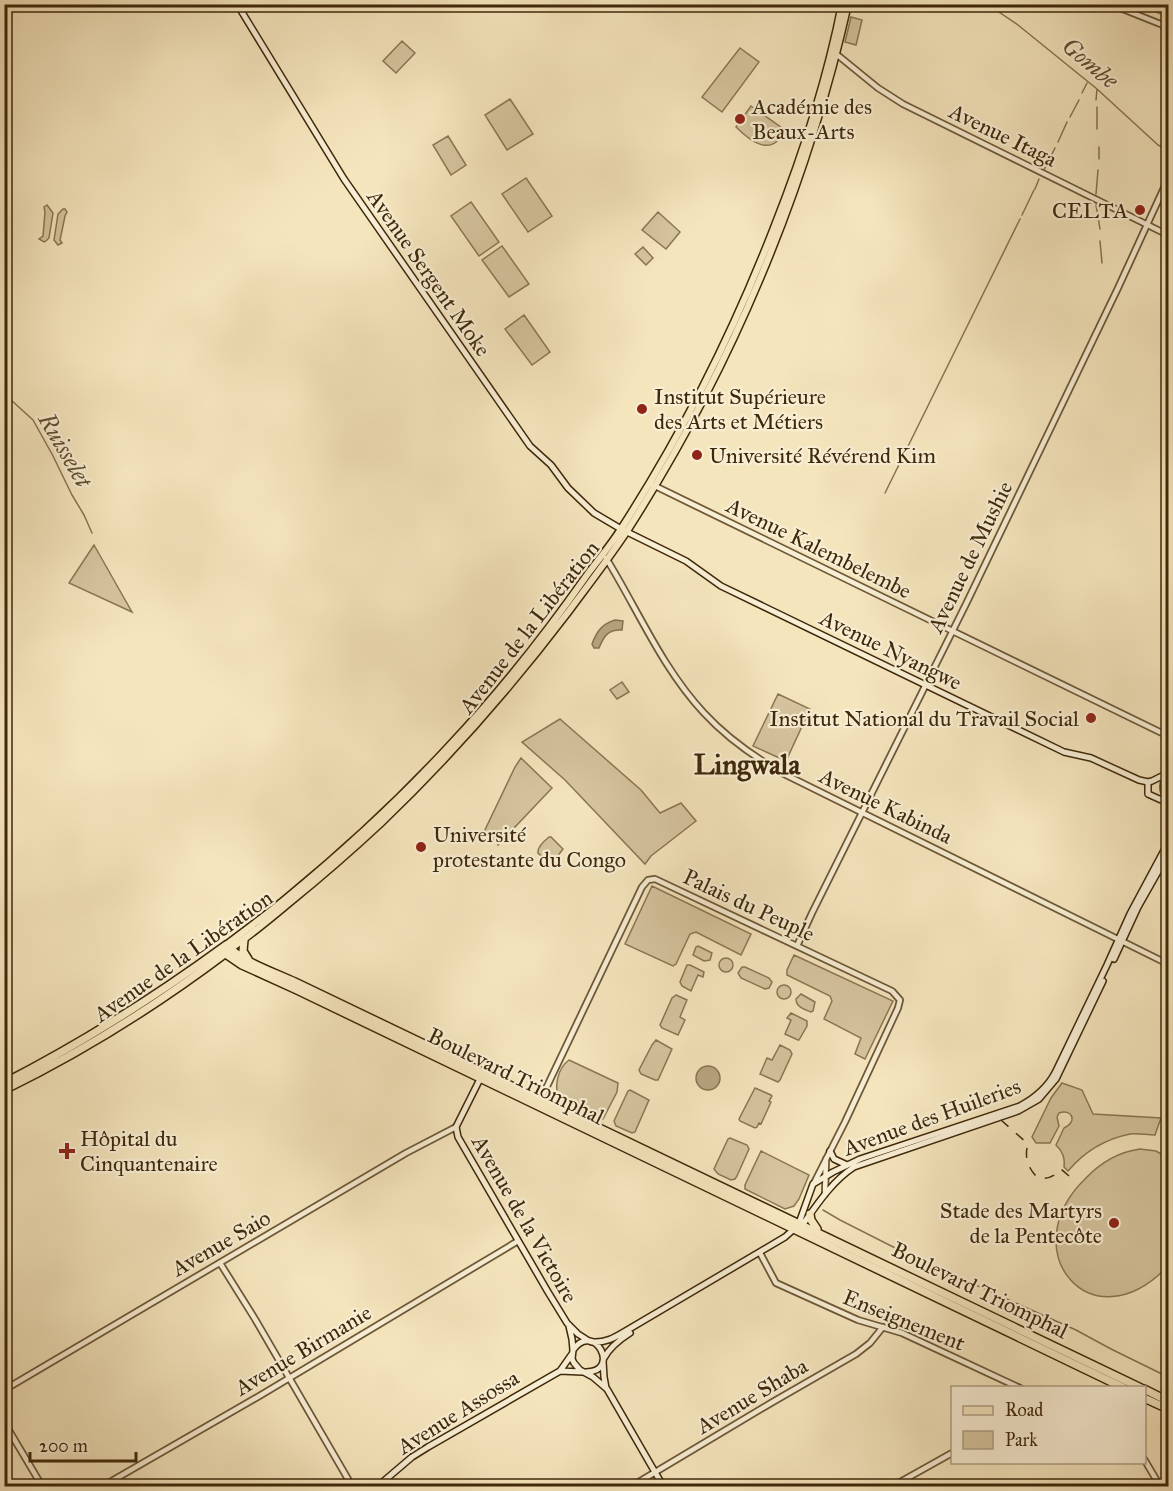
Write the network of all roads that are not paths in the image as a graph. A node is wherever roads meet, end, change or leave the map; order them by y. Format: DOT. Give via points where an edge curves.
graph roads {
  1 [pos="237,4"];
  2 [pos="842,4"];
  3 [pos="848,4"];
  4 [pos="1110,4"];
  5 [pos="1168,27"];
  6 [pos="833,52"];
  7 [pos="1168,179"];
  8 [pos="1147,225"];
  9 [pos="1168,235"];
  10 [pos="652,485"];
  11 [pos="624,530"];
  12 [pos="604,557"];
  13 [pos="952,631"];
  14 [pos="926,685"];
  15 [pos="1168,736"];
  16 [pos="1168,774"];
  17 [pos="1148,782"];
  18 [pos="1168,803"];
  19 [pos="863,812"];
  20 [pos="1168,843"];
  21 [pos="1168,854"];
  22 [pos="244,940"];
  23 [pos="1120,941"];
  24 [pos="797,946"];
  25 [pos="225,950"];
  26 [pos="216,960"];
  27 [pos="252,963"];
  28 [pos="1168,964"];
  29 [pos="242,965"];
  30 [pos="482,1076"];
  31 [pos="4,1083"];
  32 [pos="4,1090"];
  33 [pos="539,1103"];
  34 [pos="456,1127"];
  35 [pos="830,1151"];
  36 [pos="868,1159"];
  37 [pos="826,1160"];
  38 [pos="848,1165"];
  39 [pos="825,1177"];
  40 [pos="813,1184"];
  41 [pos="809,1194"];
  42 [pos="825,1194"];
  43 [pos="821,1200"];
  44 [pos="810,1214"];
  45 [pos="798,1227"];
  46 [pos="827,1236"];
  47 [pos="518,1241"];
  48 [pos="760,1254"];
  49 [pos="220,1263"];
  50 [pos="569,1326"];
  51 [pos="883,1327"];
  52 [pos="625,1334"];
  53 [pos="591,1341"];
  54 [pos="573,1352"];
  55 [pos="604,1360"];
  56 [pos="560,1371"];
  57 [pos="585,1372"];
  58 [pos="289,1378"];
  59 [pos="1016,1386"];
  60 [pos="1120,1386"];
  61 [pos="1139,1386"];
  62 [pos="607,1389"];
  63 [pos="4,1390"];
  64 [pos="1146,1390"];
  65 [pos="1146,1399"];
  66 [pos="1168,1401"];
  67 [pos="1168,1409"];
  68 [pos="4,1422"];
  69 [pos="951,1454"];
  70 [pos="1146,1462"];
  71 [pos="655,1473"];
  72 [pos="42,1486"];
  73 [pos="103,1486"];
  74 [pos="352,1486"];
  75 [pos="378,1486"];
  76 [pos="632,1486"];
  77 [pos="663,1486"];
  78 [pos="893,1486"];
  79 [pos="1160,1486"];
  1 -- 11 [label="main road, Avenue Sergent Moke" via="344,180 527,442 584,504"];
  2 -- 6 [label="main road, Avenue de la Libération"];
  3 -- 6 [label="main road, Avenue de la Libération"];
  4 -- 5 [label="street"];
  6 -- 8 [label="street, Avenue Itaga" via="888,96"];
  6 -- 10 [label="main road, Avenue de la Libération" via="819,116 755,290 700,404"];
  7 -- 8 [label="street, Avenue de Mushie"];
  8 -- 9 [label="street, Avenue Itaga"];
  8 -- 13 [label="street, Avenue de Mushie"];
  10 -- 11 [label="main road, Avenue de la Libération"];
  10 -- 13 [label="street, Avenue Kalembelembe"];
  11 -- 12 [label="main road, Avenue de la Libération"];
  11 -- 14 [label="main road, Avenue Nyangwe" via="686,561 721,586"];
  12 -- 19 [label="street, Avenue Kabinda" via="664,660 713,723 784,774"];
  12 -- 22 [label="main road, Avenue de la Libération" via="532,659 441,763 335,865"];
  12 -- 25 [label="main road, Avenue de la Libération" via="535,646 441,755 330,861"];
  13 -- 14 [label="street, Avenue de Mushie"];
  13 -- 15 [label="street, Avenue Kalembelembe"];
  14 -- 17 [label="main road, Avenue Nyangwe" via="1064,752 1091,758"];
  14 -- 19 [label="street, Avenue de Mushie"];
  16 -- 17 [label="main road"];
  16 -- 18 [label="main road" via="1163,785"];
  17 -- 18 [label="main road" via="1148,794"];
  19 -- 23 [label="street, Avenue Kabinda"];
  19 -- 24 [label="street, Avenue de Mushie"];
  20 -- 23 [label="main road, Avenue des Huileries" via="1134,905"];
  21 -- 23 [label="main road, Avenue des Huileries"];
  22 -- 25 [label="main road, Avenue de la Libération"];
  22 -- 27 [label="highway" via="243,951"];
  23 -- 28 [label="street, Avenue Kabinda"];
  23 -- 36 [label="main road, Avenue des Huileries" via="1064,1064 1043,1096 1022,1109"];
  24 -- 33 [label="street, Palais du Peuple" via="655,879 648,880"];
  24 -- 35 [label="street, Palais du Peuple" via="892,991 900,1000"];
  25 -- 26 [label="highway, Avenue de la Libération"];
  25 -- 27 [label="highway, Boulevard Triomphal"];
  25 -- 29 [label="highway, Boulevard Triomphal"];
  25 -- 31 [label="highway, Avenue de la Libération" via="51,1059"];
  26 -- 29 [label="highway"];
  26 -- 32 [label="highway, Avenue de la Libération" via="131,1018"];
  27 -- 30 [label="highway, Boulevard Triomphal"];
  29 -- 30 [label="highway, Boulevard Triomphal"];
  30 -- 33 [label="highway, Boulevard Triomphal"];
  30 -- 34 [label="main road"];
  33 -- 45 [label="highway, Boulevard Triomphal"];
  34 -- 47 [label="main road, Avenue de la Victoire" via="460,1142"];
  34 -- 49 [label="street, Avenue Saio"];
  35 -- 37 [label="street, Palais du Peuple"];
  35 -- 38 [label="main road" via="834,1159"];
  36 -- 38 [label="main road, Avenue des Huileries"];
  36 -- 42 [label="main road, Avenue des Huileries" via="836,1180"];
  37 -- 39 [label="street, Palais du Peuple"];
  37 -- 40 [label="street, Palais du Peuple"];
  38 -- 39 [label="main road, Avenue des Huileries"];
  39 -- 40 [label="main road, Avenue des Huileries"];
  39 -- 42 [label="street, Palais du Peuple"];
  40 -- 41 [label="main road"];
  41 -- 43 [label="main road"];
  41 -- 45 [label="main road"];
  42 -- 43 [label="main road, Avenue des Huileries"];
  43 -- 44 [label="main road, Avenue des Huileries"];
  44 -- 45 [label="main road, Avenue des Huileries"];
  44 -- 46 [label="highway" via="813,1224"];
  45 -- 46 [label="highway, Boulevard Triomphal"];
  45 -- 48 [label="main road"];
  45 -- 60 [label="highway, Boulevard Triomphal"];
  46 -- 61 [label="highway, Boulevard Triomphal"];
  47 -- 50 [label="main road, Avenue de la Victoire"];
  47 -- 58 [label="street, Avenue Birmanie"];
  48 -- 51 [label="street, Enseignement" via="776,1283 858,1320"];
  48 -- 52 [label="main road"];
  49 -- 58 [label="street"];
  49 -- 63 [label="street, Avenue Saio"];
  50 -- 53 [label="main road"];
  50 -- 54 [label="main road"];
  51 -- 59 [label="street, Enseignement"];
  51 -- 71 [label="street, Avenue Shaba" via="856,1354"];
  52 -- 53 [label="main road"];
  52 -- 55 [label="main road"];
  53 -- 54 [label="main road" via="578,1344"];
  53 -- 55 [label="main road" via="602,1349"];
  54 -- 56 [label="main road"];
  54 -- 57 [label="main road" via="574,1363"];
  55 -- 57 [label="main road" via="595,1371"];
  55 -- 62 [label="main road"];
  56 -- 57 [label="main road"];
  56 -- 75 [label="main road, Avenue Assossa" via="412,1457"];
  57 -- 62 [label="main road"];
  58 -- 73 [label="street, Avenue Birmanie"];
  58 -- 74 [label="street"];
  62 -- 71 [label="main road"];
  64 -- 66 [label="highway, Boulevard Triomphal"];
  65 -- 67 [label="highway"];
  68 -- 72 [label="street"];
  69 -- 78 [label="street"];
  70 -- 79 [label="street"];
  71 -- 76 [label="street, Avenue Shaba"];
  71 -- 77 [label="main road"];
}
